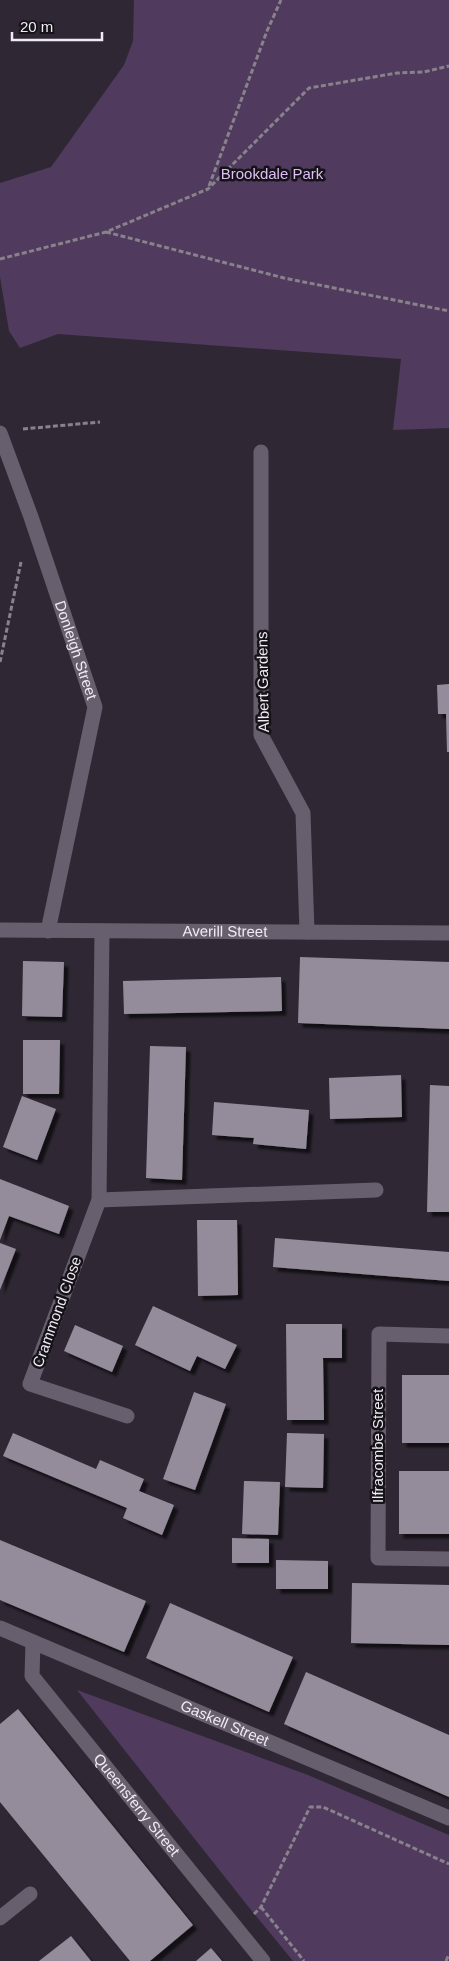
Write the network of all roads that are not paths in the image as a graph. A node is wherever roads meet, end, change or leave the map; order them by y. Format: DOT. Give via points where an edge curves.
graph roads {
  1 [pos="0,433"];
  2 [pos="261,452"];
  3 [pos="0,930"];
  4 [pos="48,931"];
  5 [pos="102,931"];
  6 [pos="308,932"];
  7 [pos="449,933"];
  8 [pos="376,1190"];
  9 [pos="99,1200"];
  10 [pos="449,1336"];
  11 [pos="128,1416"];
  12 [pos="449,1559"];
  13 [pos="0,1628"];
  14 [pos="34,1642"];
  15 [pos="449,1818"];
  16 [pos="30,1894"];
  17 [pos="0,1918"];
  18 [pos="263,1961"];
  1 -- 4 [label="street, Donleigh Street" via="95,707"];
  2 -- 6 [label="street, Albert Gardens" via="261,734 304,813"];
  3 -- 4 [label="street, Averill Street"];
  4 -- 5 [label="street, Averill Street"];
  5 -- 6 [label="street, Averill Street"];
  5 -- 9 [label="street, Crammond Close"];
  6 -- 7 [label="street, Averill Street"];
  8 -- 9 [label="street"];
  9 -- 11 [label="street, Crammond Close" via="30,1384"];
  10 -- 12 [label="street, Ilfracombe Street" via="379,1334 378,1558"];
  13 -- 14 [label="street, Gaskell Street"];
  14 -- 15 [label="street, Gaskell Street"];
  14 -- 18 [label="street, Queensferry Street" via="32,1676"];
  16 -- 17 [label="street"];
}
